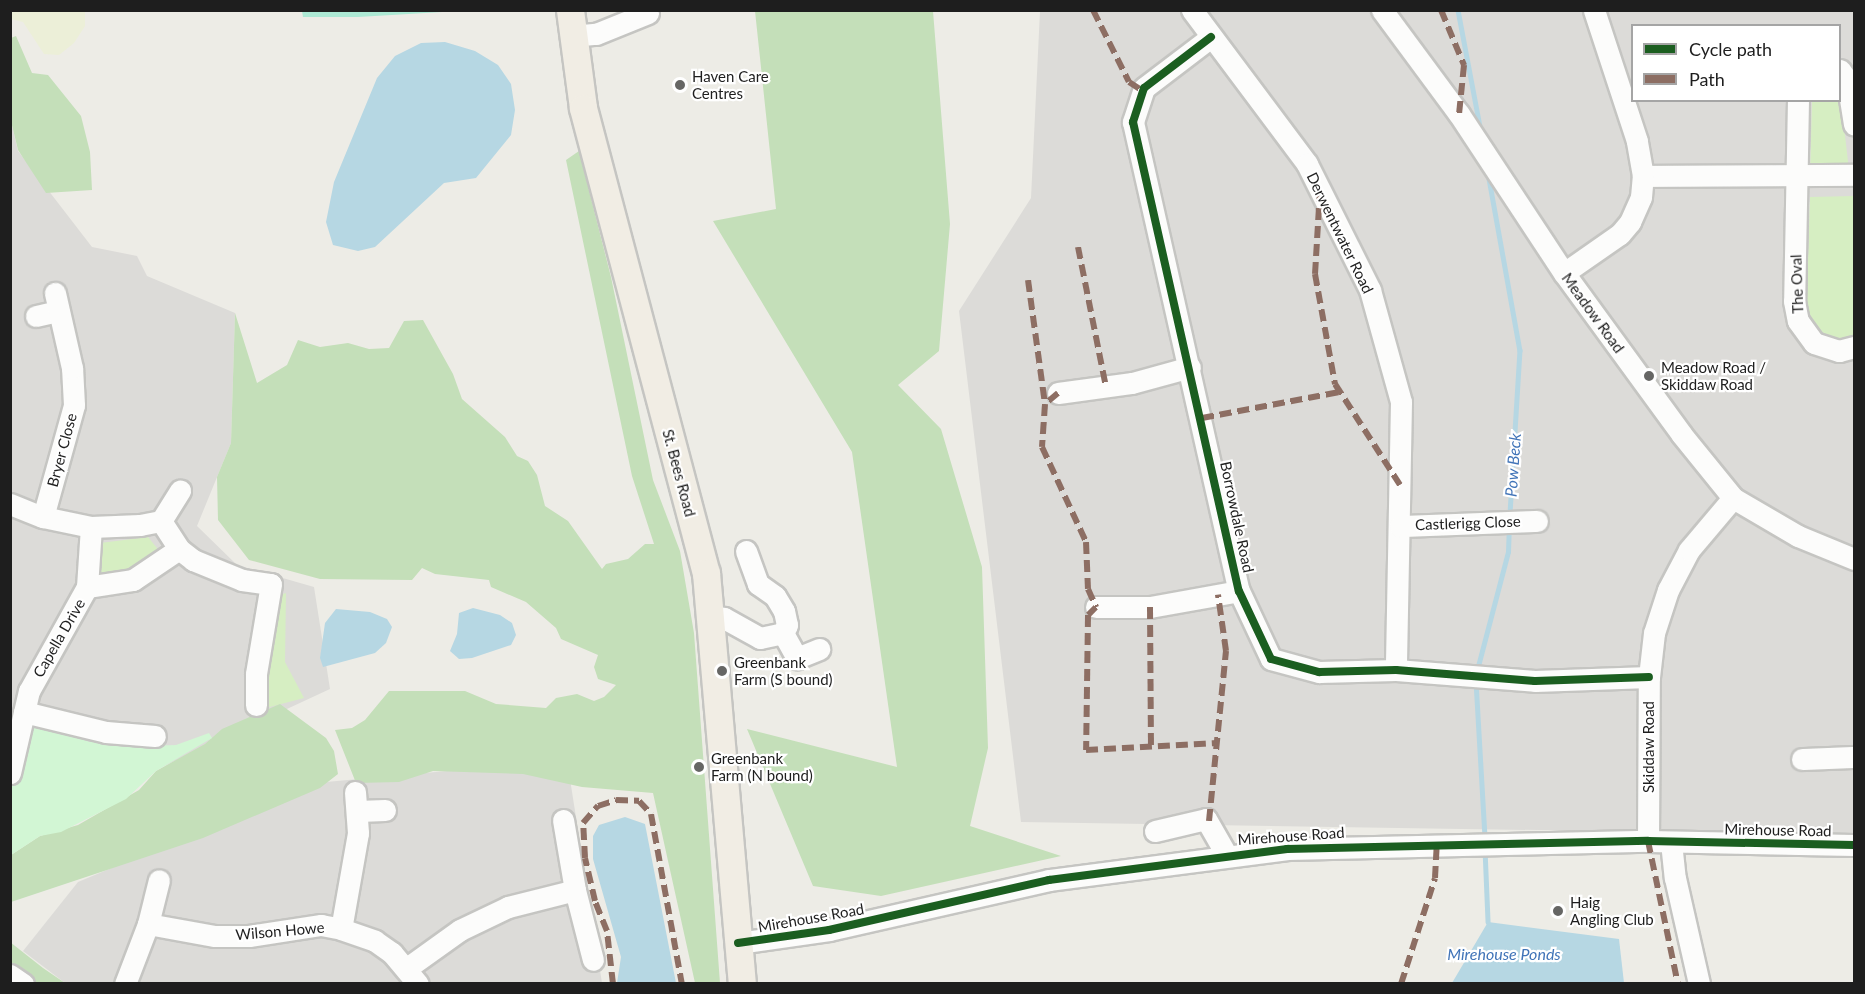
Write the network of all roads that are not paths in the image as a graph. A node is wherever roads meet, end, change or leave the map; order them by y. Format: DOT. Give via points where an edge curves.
graph roads {
  1 [pos="1192,10"];
  2 [pos="1382,10"];
  3 [pos="1594,10"];
  4 [pos="648,13"];
  5 [pos="571,23"];
  6 [pos="1211,37"];
  7 [pos="1841,74"];
  8 [pos="1798,102"];
  9 [pos="1854,124"];
  10 [pos="1854,175"];
  11 [pos="1643,176"];
  12 [pos="1797,177"];
  13 [pos="1564,273"];
  14 [pos="36,316"];
  15 [pos="1854,347"];
  16 [pos="1190,367"];
  17 [pos="1058,393"];
  18 [pos="180,491"];
  19 [pos="1733,498"];
  20 [pos="10,504"];
  21 [pos="43,517"];
  22 [pos="161,521"];
  23 [pos="1537,521"];
  24 [pos="91,526"];
  25 [pos="1400,526"];
  26 [pos="179,549"];
  27 [pos="746,551"];
  28 [pos="1854,559"];
  29 [pos="87,587"];
  30 [pos="1239,591"];
  31 [pos="1096,608"];
  32 [pos="710,616"];
  33 [pos="783,633"];
  34 [pos="819,649"];
  35 [pos="1396,670"];
  36 [pos="1649,677"];
  37 [pos="256,705"];
  38 [pos="24,712"];
  39 [pos="155,736"];
  40 [pos="1854,757"];
  41 [pos="1802,759"];
  42 [pos="10,773"];
  43 [pos="385,810"];
  44 [pos="563,820"];
  45 [pos="1155,831"];
  46 [pos="1648,842"];
  47 [pos="1671,842"];
  48 [pos="1854,845"];
  49 [pos="1226,854"];
  50 [pos="159,880"];
  51 [pos="575,890"];
  52 [pos="147,924"];
  53 [pos="341,928"];
  54 [pos="738,943"];
  55 [pos="593,960"];
  56 [pos="10,975"];
  57 [pos="412,976"];
  58 [pos="23,984"];
  59 [pos="125,984"];
  60 [pos="742,984"];
  61 [pos="1699,984"];
  1 -- 6 [label="street, Derwentwater Road"];
  2 -- 13 [label="street, Meadow Road" via="1459,114"];
  3 -- 11 [label="street" via="1637,141"];
  4 -- 5 [label="street" via="596,34"];
  5 -- 32 [label="main road, St. Bees Road" via="583,108 706,573"];
  6 -- 16 [label="street, Borrowdale Road" via="1144,88 1133,123"];
  6 -- 25 [label="street, Derwentwater Road" via="1307,164 1370,290 1401,402"];
  7 -- 9 [label="street" via="1850,90"];
  8 -- 12 [label="street, The Oval"];
  10 -- 12 [label="street"];
  11 -- 12 [label="street"];
  11 -- 13 [label="street" via="1641,197 1630,222"];
  12 -- 15 [label="street, The Oval" via="1794,301 1798,321 1814,343 1839,351"];
  13 -- 19 [label="street, Meadow Road"];
  14 -- 21 [label="street, Bryer Close" via="56,302 72,368 74,405"];
  16 -- 17 [label="street" via="1132,383"];
  16 -- 30 [label="street, Borrowdale Road"];
  18 -- 22 [label="street"];
  19 -- 28 [label="street, Meadow Road" via="1798,536"];
  19 -- 36 [label="street, Skiddaw Road" via="1702,531 1672,580 1654,633"];
  20 -- 21 [label="street"];
  21 -- 24 [label="street"];
  22 -- 24 [label="street"];
  22 -- 26 [label="street"];
  23 -- 25 [label="street, Castlerigg Close"];
  24 -- 29 [label="street, Capella Drive"];
  25 -- 35 [label="street, Derwentwater Road"];
  26 -- 29 [label="street" via="133,580"];
  26 -- 37 [label="street" via="212,570 271,584 256,674"];
  27 -- 33 [label="street" via="758,584 775,596 784,611 787,625"];
  29 -- 38 [label="street, Capella Drive" via="38,672"];
  30 -- 31 [label="street" via="1150,607"];
  30 -- 35 [label="street, Borrowdale Road" via="1271,659 1319,672"];
  32 -- 33 [label="street" via="724,618 760,639"];
  32 -- 54 [label="main road, St. Bees Road"];
  33 -- 34 [label="street" via="797,658"];
  35 -- 36 [label="street, Borrowdale Road" via="1535,681"];
  36 -- 46 [label="street, Skiddaw Road"];
  38 -- 39 [label="street" via="106,732"];
  38 -- 42 [label="street, Capella Drive"];
  40 -- 41 [label="street"];
  43 -- 53 [label="street, Wilson Howe" via="357,802"];
  44 -- 51 [label="street"];
  45 -- 49 [label="street" via="1206,819"];
  46 -- 47 [label="street, Mirehouse Road"];
  46 -- 49 [label="street, Mirehouse Road" via="1338,846"];
  47 -- 48 [label="street, Mirehouse Road"];
  47 -- 61 [label="street" via="1675,878"];
  49 -- 54 [label="street, Mirehouse Road" via="1049,880 829,930"];
  50 -- 52 [label="street"];
  51 -- 55 [label="street"];
  51 -- 57 [label="street, Wilson Howe" via="508,907 460,930"];
  52 -- 53 [label="street, Wilson Howe" via="215,936 249,936 300,927"];
  52 -- 59 [label="street"];
  53 -- 57 [label="street, Wilson Howe" via="375,941"];
  54 -- 60 [label="main road, St. Bees Road"];
  56 -- 58 [label="street"];
}
